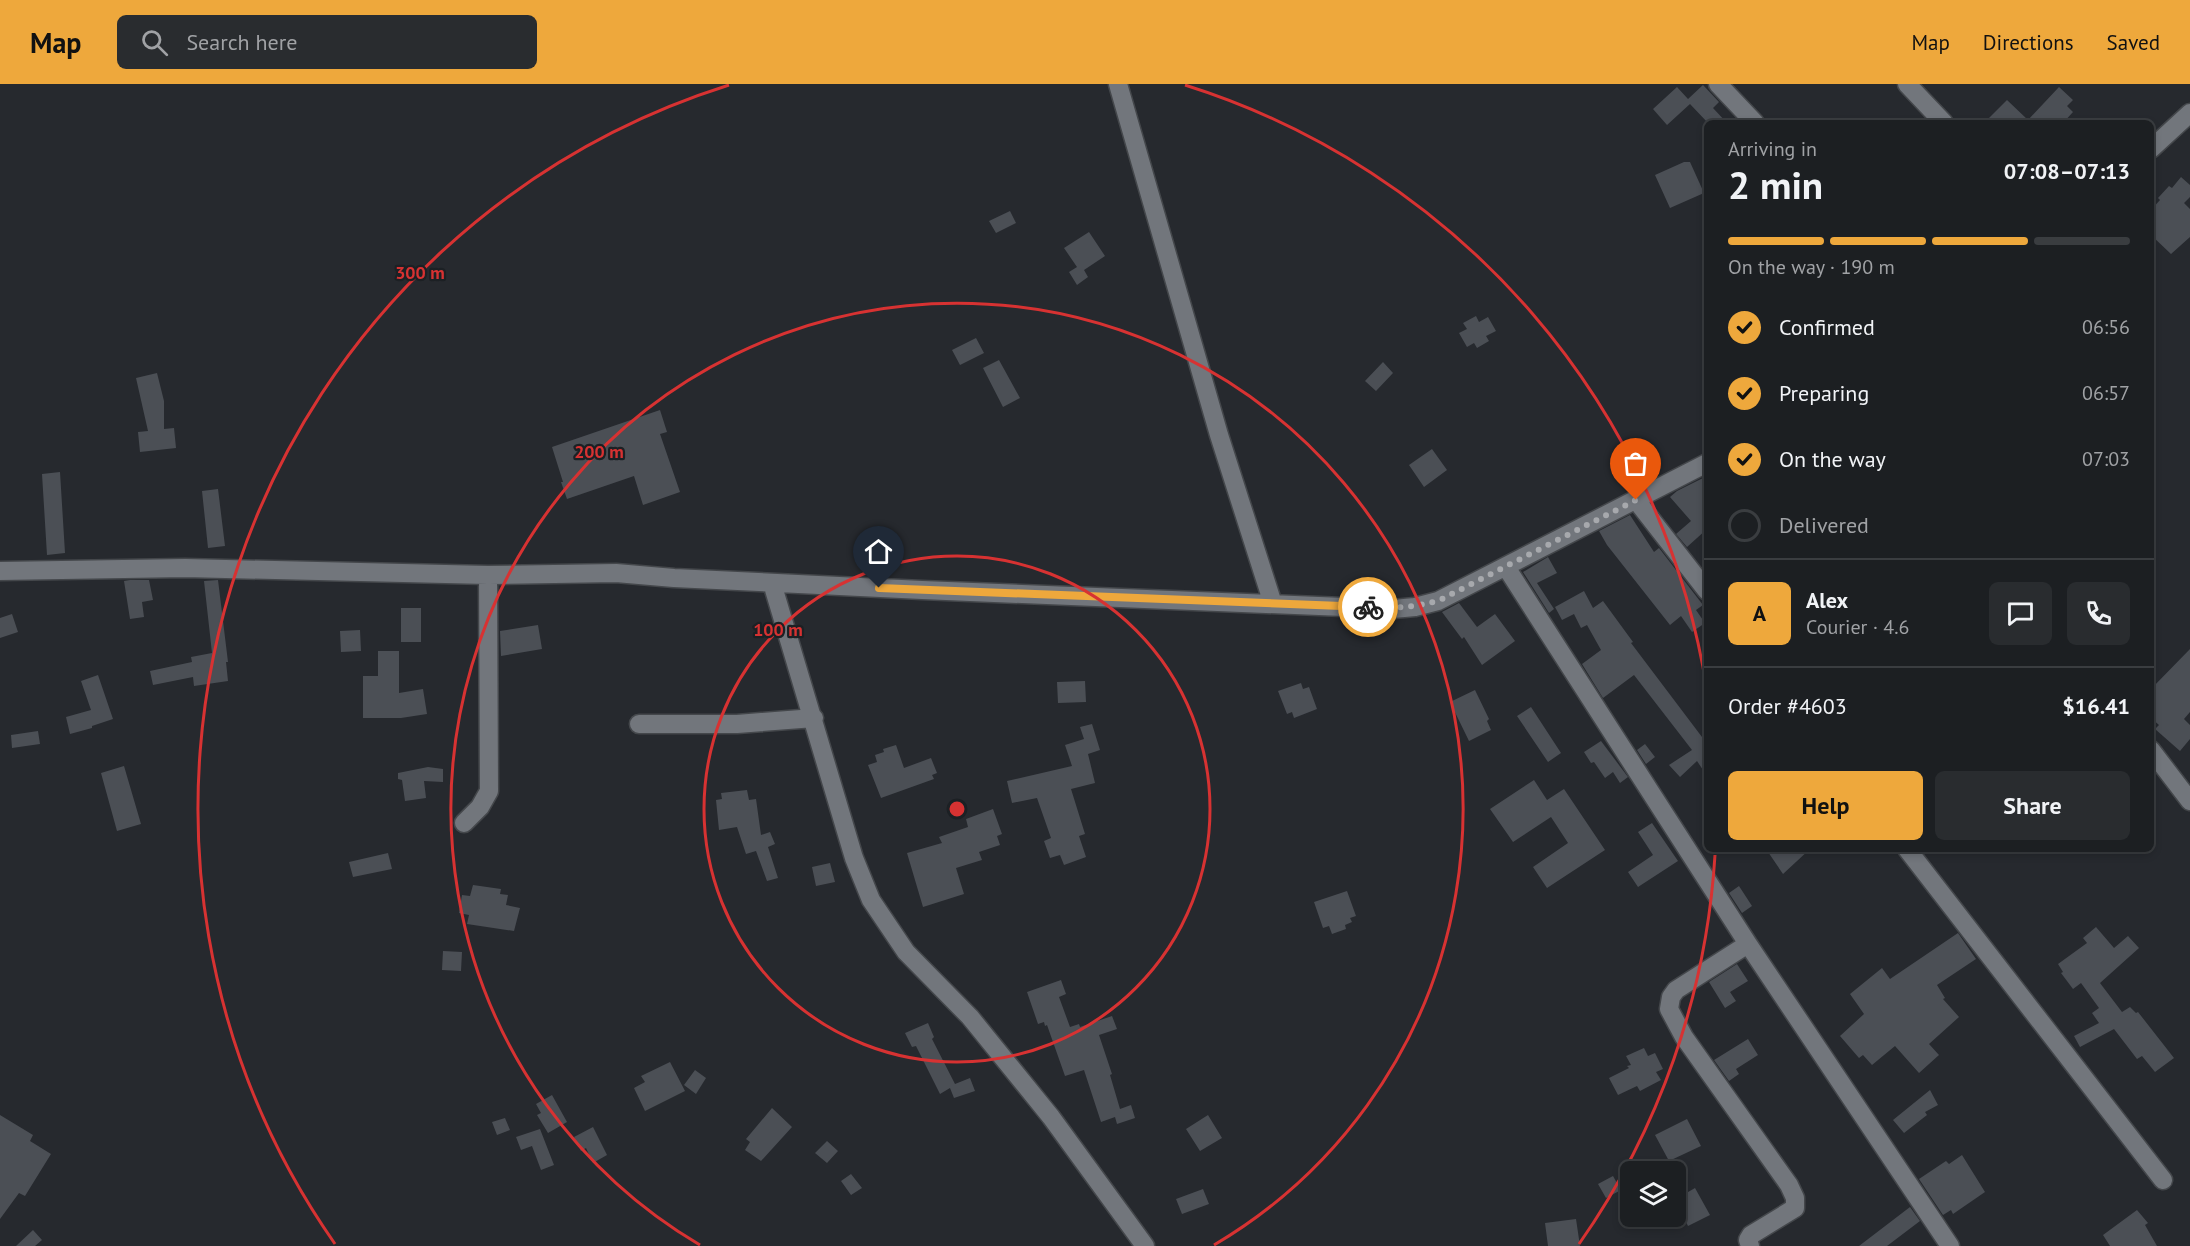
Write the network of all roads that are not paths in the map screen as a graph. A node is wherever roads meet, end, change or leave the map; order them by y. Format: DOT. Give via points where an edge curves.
graph roads {
  1 [pos="1118,84"];
  2 [pos="1718,84"];
  3 [pos="1907,84"];
  4 [pos="2189,117"];
  5 [pos="1752,120"];
  6 [pos="1941,120"];
  7 [pos="2154,146"];
  8 [pos="1704,465"];
  9 [pos="1636,500"];
  10 [pos="1506,567"];
  11 [pos="0,571"];
  12 [pos="488,575"];
  13 [pos="772,583"];
  14 [pos="1704,587"];
  15 [pos="1273,604"];
  16 [pos="814,718"];
  17 [pos="639,724"];
  18 [pos="2154,754"];
  19 [pos="2190,801"];
  20 [pos="464,823"];
  21 [pos="1908,852"];
  22 [pos="1748,944"];
  23 [pos="2163,1180"];
  24 [pos="1145,1246"];
  25 [pos="1750,1246"];
  26 [pos="1950,1246"];
  1 -- 15 [label="street" via="1219,435"];
  2 -- 5 [label="street"];
  3 -- 6 [label="street"];
  4 -- 7 [label="street"];
  8 -- 9 [label="street"];
  9 -- 10 [label="street"];
  9 -- 14 [label="street"];
  10 -- 15 [label="street" via="1438,601 1415,607"];
  10 -- 22 [label="street"];
  11 -- 12 [label="street" via="185,568"];
  12 -- 13 [label="street" via="616,573"];
  12 -- 20 [label="street" via="489,791"];
  13 -- 15 [label="street"];
  13 -- 16 [label="street"];
  16 -- 17 [label="street" via="737,724"];
  16 -- 24 [label="street" via="854,858 871,900 906,952 970,1017 1052,1117"];
  18 -- 19 [label="street"];
  21 -- 23 [label="street"];
  22 -- 25 [label="street" via="1676,990 1668,1003 1684,1037 1795,1198 1795,1208 1751,1235"];
  22 -- 26 [label="street"];
}
